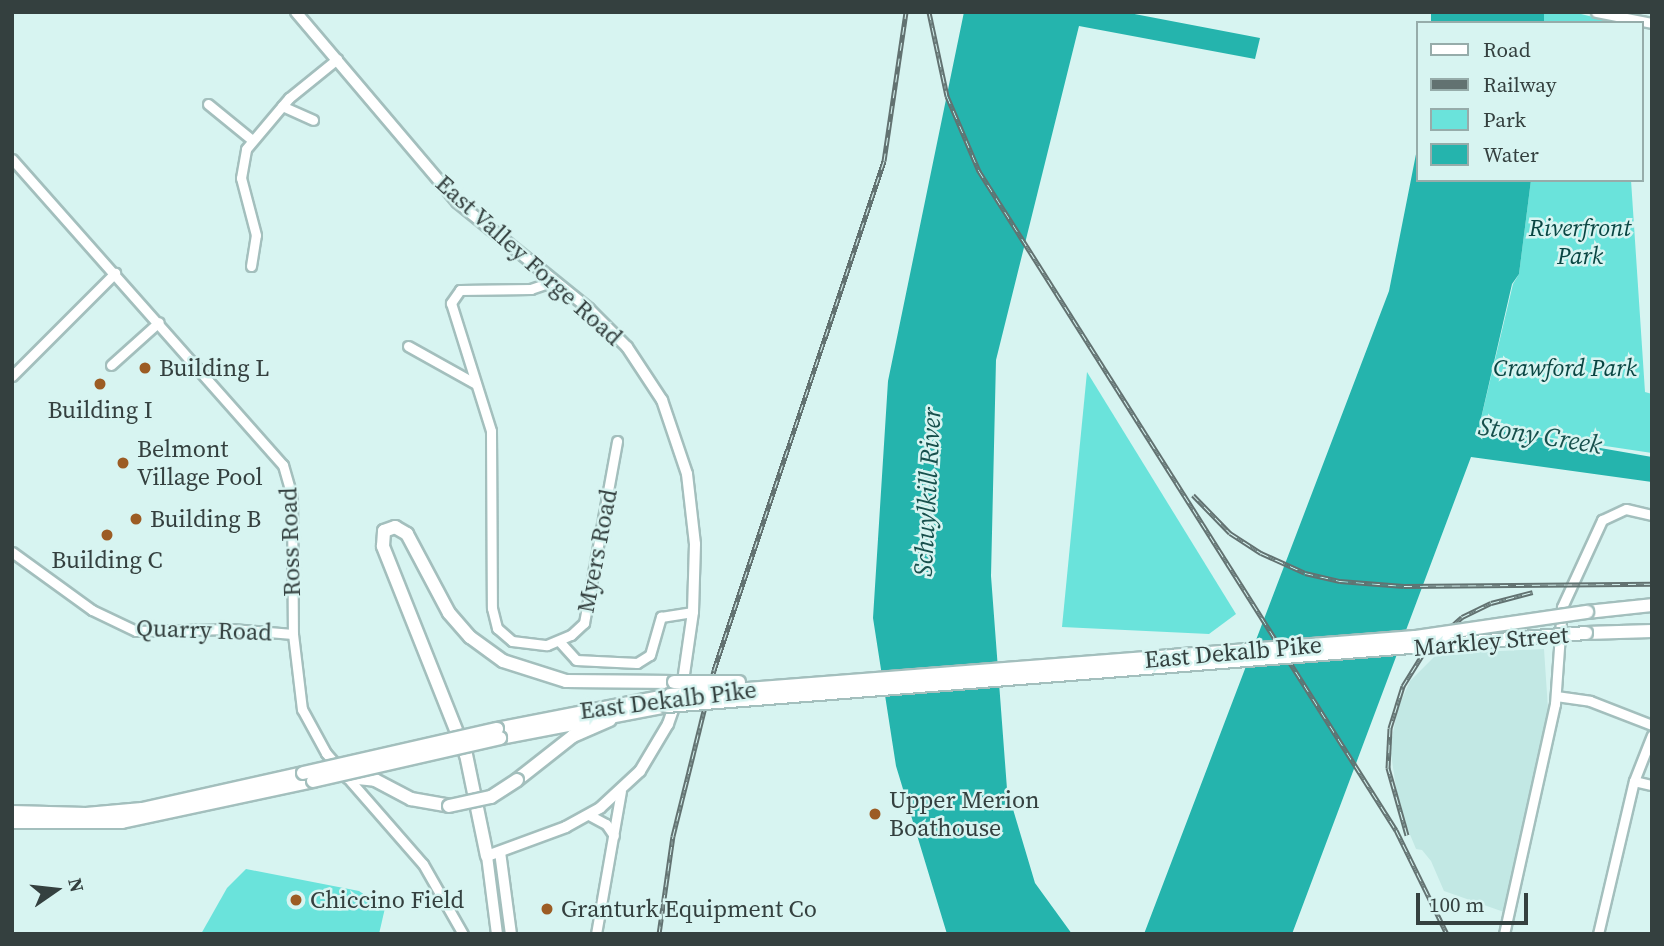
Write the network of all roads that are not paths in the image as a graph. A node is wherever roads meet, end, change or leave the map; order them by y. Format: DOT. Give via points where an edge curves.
graph roads {
  1 [pos="296,12"];
  2 [pos="1596,12"];
  3 [pos="1642,21"];
  4 [pos="337,59"];
  5 [pos="208,104"];
  6 [pos="282,106"];
  7 [pos="313,120"];
  8 [pos="252,139"];
  9 [pos="12,159"];
  10 [pos="251,266"];
  11 [pos="115,273"];
  12 [pos="554,281"];
  13 [pos="159,322"];
  14 [pos="408,345"];
  15 [pos="111,365"];
  16 [pos="12,376"];
  17 [pos="477,385"];
  18 [pos="617,441"];
  19 [pos="1652,515"];
  20 [pos="12,552"];
  21 [pos="1652,605"];
  22 [pos="693,612"];
  23 [pos="1652,631"];
  24 [pos="293,634"];
  25 [pos="559,641"];
  26 [pos="1332,650"];
  27 [pos="670,695"];
  28 [pos="1556,696"];
  29 [pos="618,713"];
  30 [pos="1652,725"];
  31 [pos="498,733"];
  32 [pos="1652,735"];
  33 [pos="308,777"];
  34 [pos="348,777"];
  35 [pos="1634,781"];
  36 [pos="1652,785"];
  37 [pos="621,791"];
  38 [pos="12,812"];
  39 [pos="589,815"];
  40 [pos="12,822"];
  41 [pos="614,836"];
  42 [pos="500,852"];
  43 [pos="487,856"];
  44 [pos="463,934"];
  45 [pos="497,934"];
  46 [pos="511,934"];
  47 [pos="596,934"];
  48 [pos="1504,934"];
  49 [pos="1598,934"];
  1 -- 4 [label="main road, East Valley Forge Road"];
  2 -- 3 [label="street"];
  4 -- 6 [label="street"];
  4 -- 12 [label="main road, East Valley Forge Road" via="471,215"];
  5 -- 8 [label="street"];
  6 -- 7 [label="street"];
  6 -- 8 [label="street"];
  8 -- 10 [label="street" via="241,175 255,223"];
  9 -- 11 [label="street, Ross Road"];
  11 -- 13 [label="street, Ross Road"];
  11 -- 16 [label="street"];
  12 -- 17 [label="street" via="537,288 465,289 453,295 455,326"];
  12 -- 22 [label="main road, East Valley Forge Road" via="627,346 667,411 681,448 692,505"];
  13 -- 15 [label="street"];
  13 -- 24 [label="street, Ross Road" via="283,465 293,513"];
  14 -- 17 [label="street"];
  17 -- 25 [label="street" via="493,448 494,619 502,635 522,645"];
  18 -- 25 [label="street, Myers Road" via="587,614 578,630"];
  19 -- 28 [label="street" via="1626,509 1610,513 1595,530 1562,607"];
  20 -- 24 [label="street, Quarry Road" via="92,610 136,631 231,629"];
  21 -- 26 [label="highway, Markley Street, bridge"];
  22 -- 25 [label="street, Myers Road" via="661,617 650,655 637,663 576,660"];
  22 -- 37 [label="main road, East Valley Forge Road" via="683,681 668,724 648,760"];
  23 -- 26 [label="highway, Markley Street, bridge"];
  24 -- 34 [label="street, Ross Road" via="302,709 326,753"];
  26 -- 27 [label="highway, East Dekalb Pike, bridge"];
  26 -- 27 [label="highway, East Dekalb Pike, bridge" via="752,689 739,682"];
  27 -- 29 [label="highway, East Dekalb Pike"];
  27 -- 31 [label="highway, East Dekalb Pike"];
  27 -- 43 [label="highway" via="566,681 503,661 470,637 449,613 407,534 395,527 384,531 383,546 466,755"];
  28 -- 30 [label="street" via="1590,701"];
  28 -- 48 [label="street"];
  29 -- 31 [label="highway, East Dekalb Pike"];
  29 -- 34 [label="highway, bridge" via="564,742 491,797 449,806 411,799 375,780"];
  31 -- 33 [label="highway, East Dekalb Pike, bridge"];
  32 -- 35 [label="street"];
  33 -- 38 [label="highway, East Dekalb Pike" via="142,808 73,814"];
  33 -- 40 [label="highway, East Dekalb Pike" via="122,822"];
  34 -- 44 [label="street, Ross Road" via="408,843"];
  35 -- 36 [label="street"];
  35 -- 49 [label="street"];
  37 -- 39 [label="main road, East Valley Forge Road"];
  37 -- 41 [label="street"];
  39 -- 41 [label="street" via="606,824"];
  39 -- 42 [label="main road, East Valley Forge Road"];
  41 -- 47 [label="street"];
  42 -- 43 [label="main road, East Valley Forge Road"];
  42 -- 46 [label="main road"];
  43 -- 45 [label="main road"];
}
